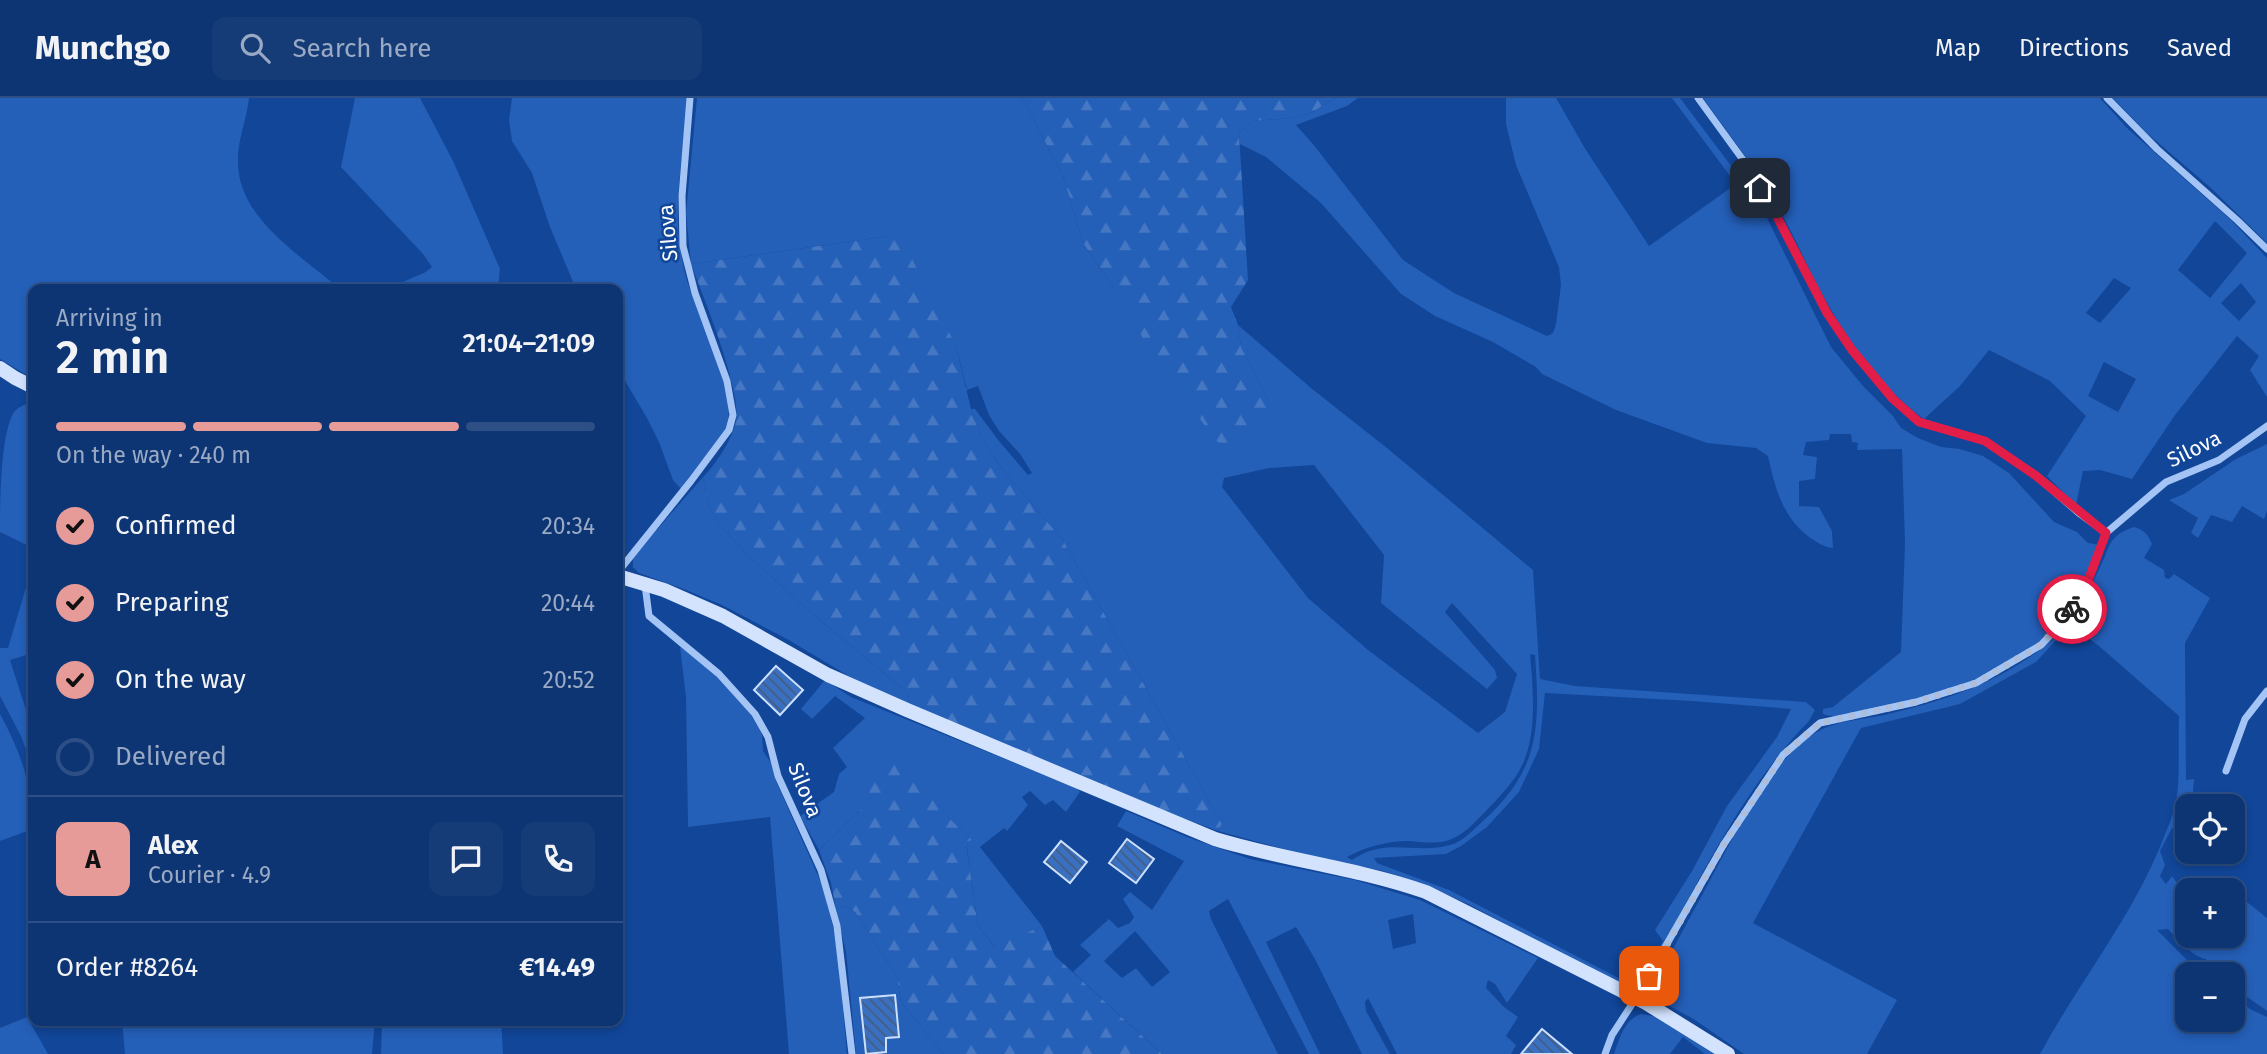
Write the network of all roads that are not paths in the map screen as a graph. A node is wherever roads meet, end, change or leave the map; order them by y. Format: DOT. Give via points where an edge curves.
graph roads {
  1 [pos="690,98"];
  2 [pos="1698,98"];
  3 [pos="2107,98"];
  4 [pos="2267,249"];
  5 [pos="0,368"];
  6 [pos="28,384"];
  7 [pos="2267,425"];
  8 [pos="2106,533"];
  9 [pos="623,568"];
  10 [pos="623,576"];
  11 [pos="645,584"];
  12 [pos="2267,691"];
  13 [pos="2226,771"];
  14 [pos="1636,998"];
  15 [pos="852,1054"];
  16 [pos="1605,1054"];
  17 [pos="1728,1054"];
  1 -- 9 [label="street, Silova" via="683,246 727,381 733,415 729,430"];
  2 -- 8 [label="street" via="1746,164 1827,313 1893,399 1919,422 1985,441"];
  3 -- 4 [label="street"];
  5 -- 6 [label="street"];
  7 -- 8 [label="street, Silova" via="2219,460 2166,482"];
  8 -- 14 [label="street, Silova" via="2083,594 2041,645 1976,683 1916,702 1820,723 1783,755 1724,844"];
  10 -- 11 [label="street"];
  11 -- 14 [label="street" via="723,617 828,675 1215,839 1426,892"];
  11 -- 15 [label="street, Silova" via="649,616 719,674 755,714 768,737 778,776 821,870 837,926"];
  12 -- 13 [label="street" via="2245,719"];
  14 -- 16 [label="street, Silova"];
  14 -- 17 [label="street"];
}
